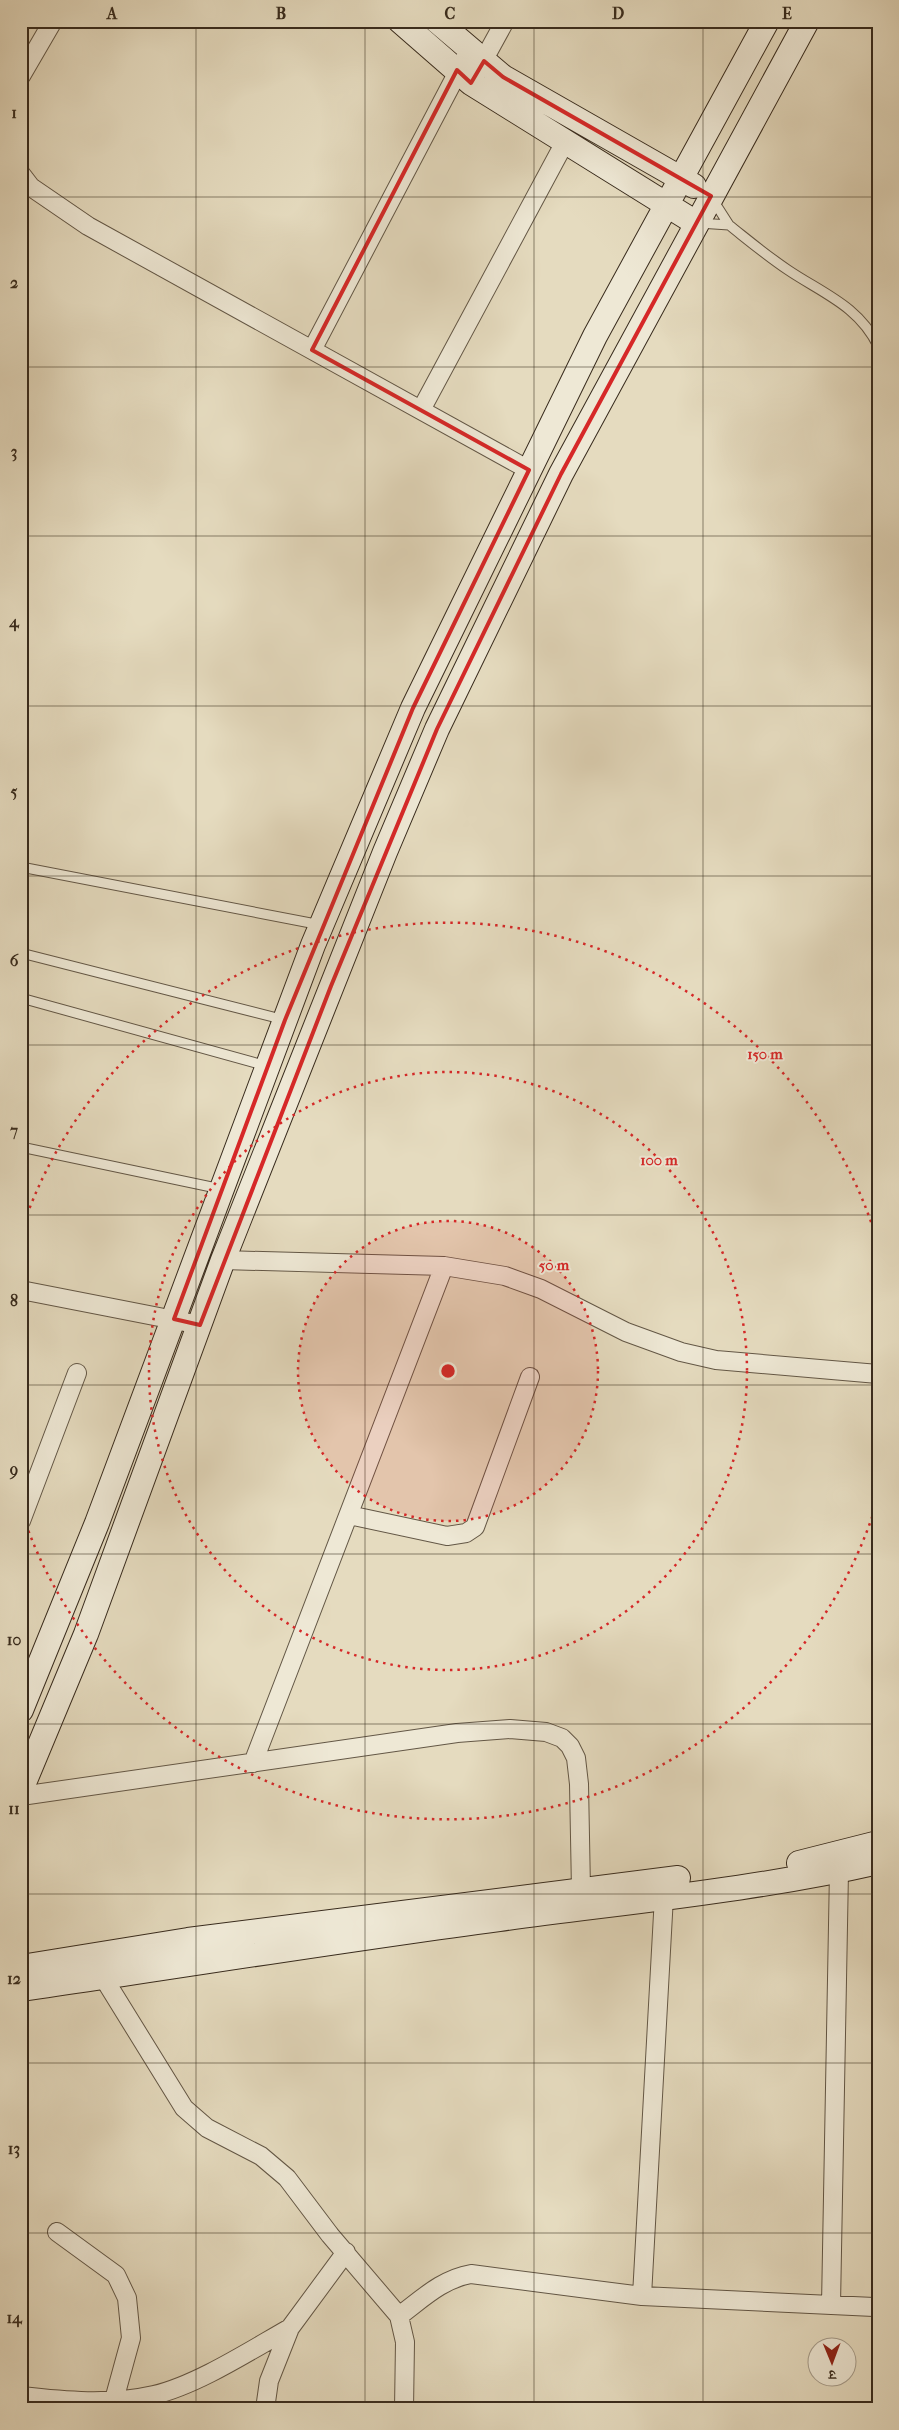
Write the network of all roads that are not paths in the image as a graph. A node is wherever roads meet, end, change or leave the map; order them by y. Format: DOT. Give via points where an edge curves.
graph roads {
  1 [pos="53,21"];
  2 [pos="400,21"];
  3 [pos="437,21"];
  4 [pos="504,21"];
  5 [pos="767,21"];
  6 [pos="807,21"];
  7 [pos="477,55"];
  8 [pos="21,76"];
  9 [pos="464,76"];
  10 [pos="565,142"];
  11 [pos="21,174"];
  12 [pos="681,179"];
  13 [pos="711,196"];
  14 [pos="666,205"];
  15 [pos="696,223"];
  16 [pos="729,225"];
  17 [pos="878,346"];
  18 [pos="312,350"];
  19 [pos="421,410"];
  20 [pos="529,470"];
  21 [pos="21,867"];
  22 [pos="322,925"];
  23 [pos="21,953"];
  24 [pos="21,998"];
  25 [pos="285,1020"];
  26 [pos="267,1066"];
  27 [pos="21,1147"];
  28 [pos="222,1189"];
  29 [pos="223,1260"];
  30 [pos="444,1266"];
  31 [pos="21,1290"];
  32 [pos="174,1319"];
  33 [pos="200,1324"];
  34 [pos="76,1373"];
  35 [pos="878,1374"];
  36 [pos="530,1377"];
  37 [pos="348,1515"];
  38 [pos="21,1522"];
  39 [pos="21,1710"];
  40 [pos="253,1763"];
  41 [pos="21,1790"];
  42 [pos="21,1796"];
  43 [pos="878,1843"];
  44 [pos="878,1862"];
  45 [pos="839,1871"];
  46 [pos="581,1890"];
  47 [pos="664,1896"];
  48 [pos="96,1955"];
  49 [pos="21,1966"];
  50 [pos="103,1978"];
  51 [pos="21,1990"];
  52 [pos="57,2232"];
  53 [pos="346,2252"];
  54 [pos="642,2296"];
  55 [pos="831,2305"];
  56 [pos="874,2307"];
  57 [pos="399,2316"];
  58 [pos="290,2328"];
  59 [pos="21,2396"];
  60 [pos="114,2400"];
  61 [pos="265,2409"];
  62 [pos="404,2409"];
  1 -- 8 [label="street"];
  2 -- 9 [label="street"];
  3 -- 7 [label="street"];
  4 -- 7 [label="street"];
  5 -- 12 [label="street"];
  6 -- 13 [label="street"];
  7 -- 9 [label="street"];
  7 -- 12 [label="street" via="504,77"];
  9 -- 10 [label="street"];
  9 -- 18 [label="street"];
  10 -- 14 [label="street"];
  10 -- 19 [label="street"];
  11 -- 18 [label="street" via="31,188 88,226"];
  12 -- 13 [label="street"];
  12 -- 14 [label="street"];
  13 -- 15 [label="street"];
  13 -- 16 [label="lane"];
  14 -- 15 [label="street"];
  14 -- 20 [label="street" via="595,336"];
  15 -- 16 [label="lane"];
  15 -- 29 [label="street" via="561,474 437,729"];
  16 -- 17 [label="lane" via="788,270 840,301 861,319"];
  18 -- 19 [label="street"];
  19 -- 20 [label="street"];
  20 -- 22 [label="street" via="413,708"];
  21 -- 22 [label="lane"];
  22 -- 25 [label="street"];
  23 -- 25 [label="lane"];
  24 -- 26 [label="lane"];
  25 -- 26 [label="street"];
  26 -- 28 [label="street"];
  27 -- 28 [label="lane"];
  28 -- 32 [label="street"];
  29 -- 30 [label="street"];
  29 -- 33 [label="street"];
  30 -- 35 [label="street" via="505,1276 541,1289 626,1332 681,1352 716,1360"];
  30 -- 37 [label="street"];
  31 -- 32 [label="street"];
  32 -- 33 [label="street"];
  32 -- 39 [label="street" via="97,1523"];
  33 -- 41 [label="street" via="86,1634"];
  34 -- 38 [label="street"];
  36 -- 37 [label="street" via="475,1527 466,1533 447,1536"];
  37 -- 40 [label="street"];
  40 -- 42 [label="street"];
  40 -- 46 [label="street" via="457,1733 510,1729 546,1732 562,1738 576,1758"];
  43 -- 46 [label="street" via="804,1862"];
  44 -- 45 [label="street"];
  45 -- 47 [label="street"];
  45 -- 55 [label="street"];
  46 -- 48 [label="street" via="188,1940"];
  47 -- 50 [label="street" via="378,1935"];
  47 -- 54 [label="street"];
  48 -- 49 [label="street"];
  48 -- 50 [label="street"];
  50 -- 51 [label="street"];
  50 -- 53 [label="street" via="184,2108 207,2128 261,2156 286,2178"];
  52 -- 60 [label="street" via="116,2275 127,2298 131,2338"];
  53 -- 57 [label="street"];
  53 -- 58 [label="street"];
  54 -- 55 [label="street"];
  54 -- 57 [label="street" via="471,2274 455,2277 439,2286"];
  55 -- 56 [label="street"];
  57 -- 62 [label="street" via="405,2342"];
  58 -- 60 [label="street" via="204,2375 154,2395"];
  58 -- 61 [label="street" via="269,2381"];
  59 -- 60 [label="street" via="74,2402"];
}
